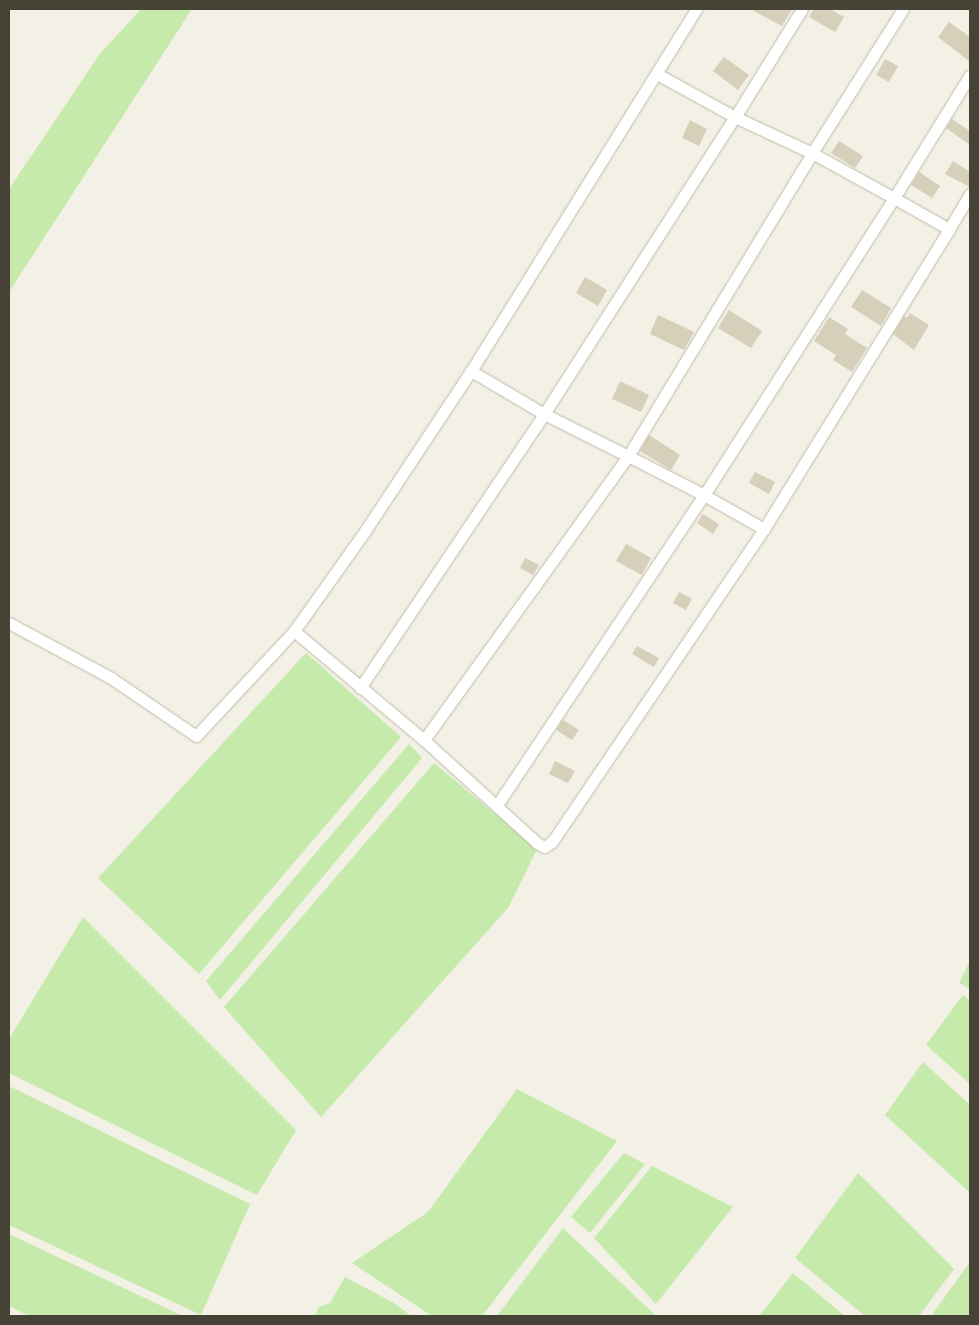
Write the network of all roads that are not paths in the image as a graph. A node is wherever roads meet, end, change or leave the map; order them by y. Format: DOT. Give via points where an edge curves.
graph roads {
  1 [pos="695,9"];
  2 [pos="802,9"];
  3 [pos="903,9"];
  4 [pos="657,74"];
  5 [pos="970,75"];
  6 [pos="735,118"];
  7 [pos="812,153"];
  8 [pos="970,194"];
  9 [pos="894,198"];
  10 [pos="950,230"];
  11 [pos="471,371"];
  12 [pos="544,414"];
  13 [pos="628,456"];
  14 [pos="704,495"];
  15 [pos="764,529"];
  16 [pos="9,623"];
  17 [pos="294,631"];
  18 [pos="360,688"];
  19 [pos="424,740"];
  20 [pos="497,805"];
  1 -- 4 [label="street"];
  2 -- 6 [label="street"];
  3 -- 7 [label="street"];
  4 -- 6 [label="street"];
  4 -- 11 [label="street"];
  5 -- 9 [label="street"];
  6 -- 7 [label="street"];
  6 -- 12 [label="street"];
  7 -- 9 [label="street"];
  7 -- 13 [label="street"];
  8 -- 10 [label="street"];
  9 -- 10 [label="street"];
  9 -- 14 [label="street"];
  10 -- 15 [label="street"];
  11 -- 12 [label="street"];
  11 -- 17 [label="street"];
  12 -- 13 [label="street"];
  12 -- 18 [label="street"];
  13 -- 14 [label="street"];
  13 -- 19 [label="street"];
  14 -- 15 [label="street"];
  14 -- 20 [label="street"];
  15 -- 20 [label="street" via="552,842 544,847 537,843"];
  16 -- 17 [label="street" via="111,678 196,736"];
  17 -- 18 [label="street"];
  18 -- 19 [label="street"];
  19 -- 20 [label="street"];
}
